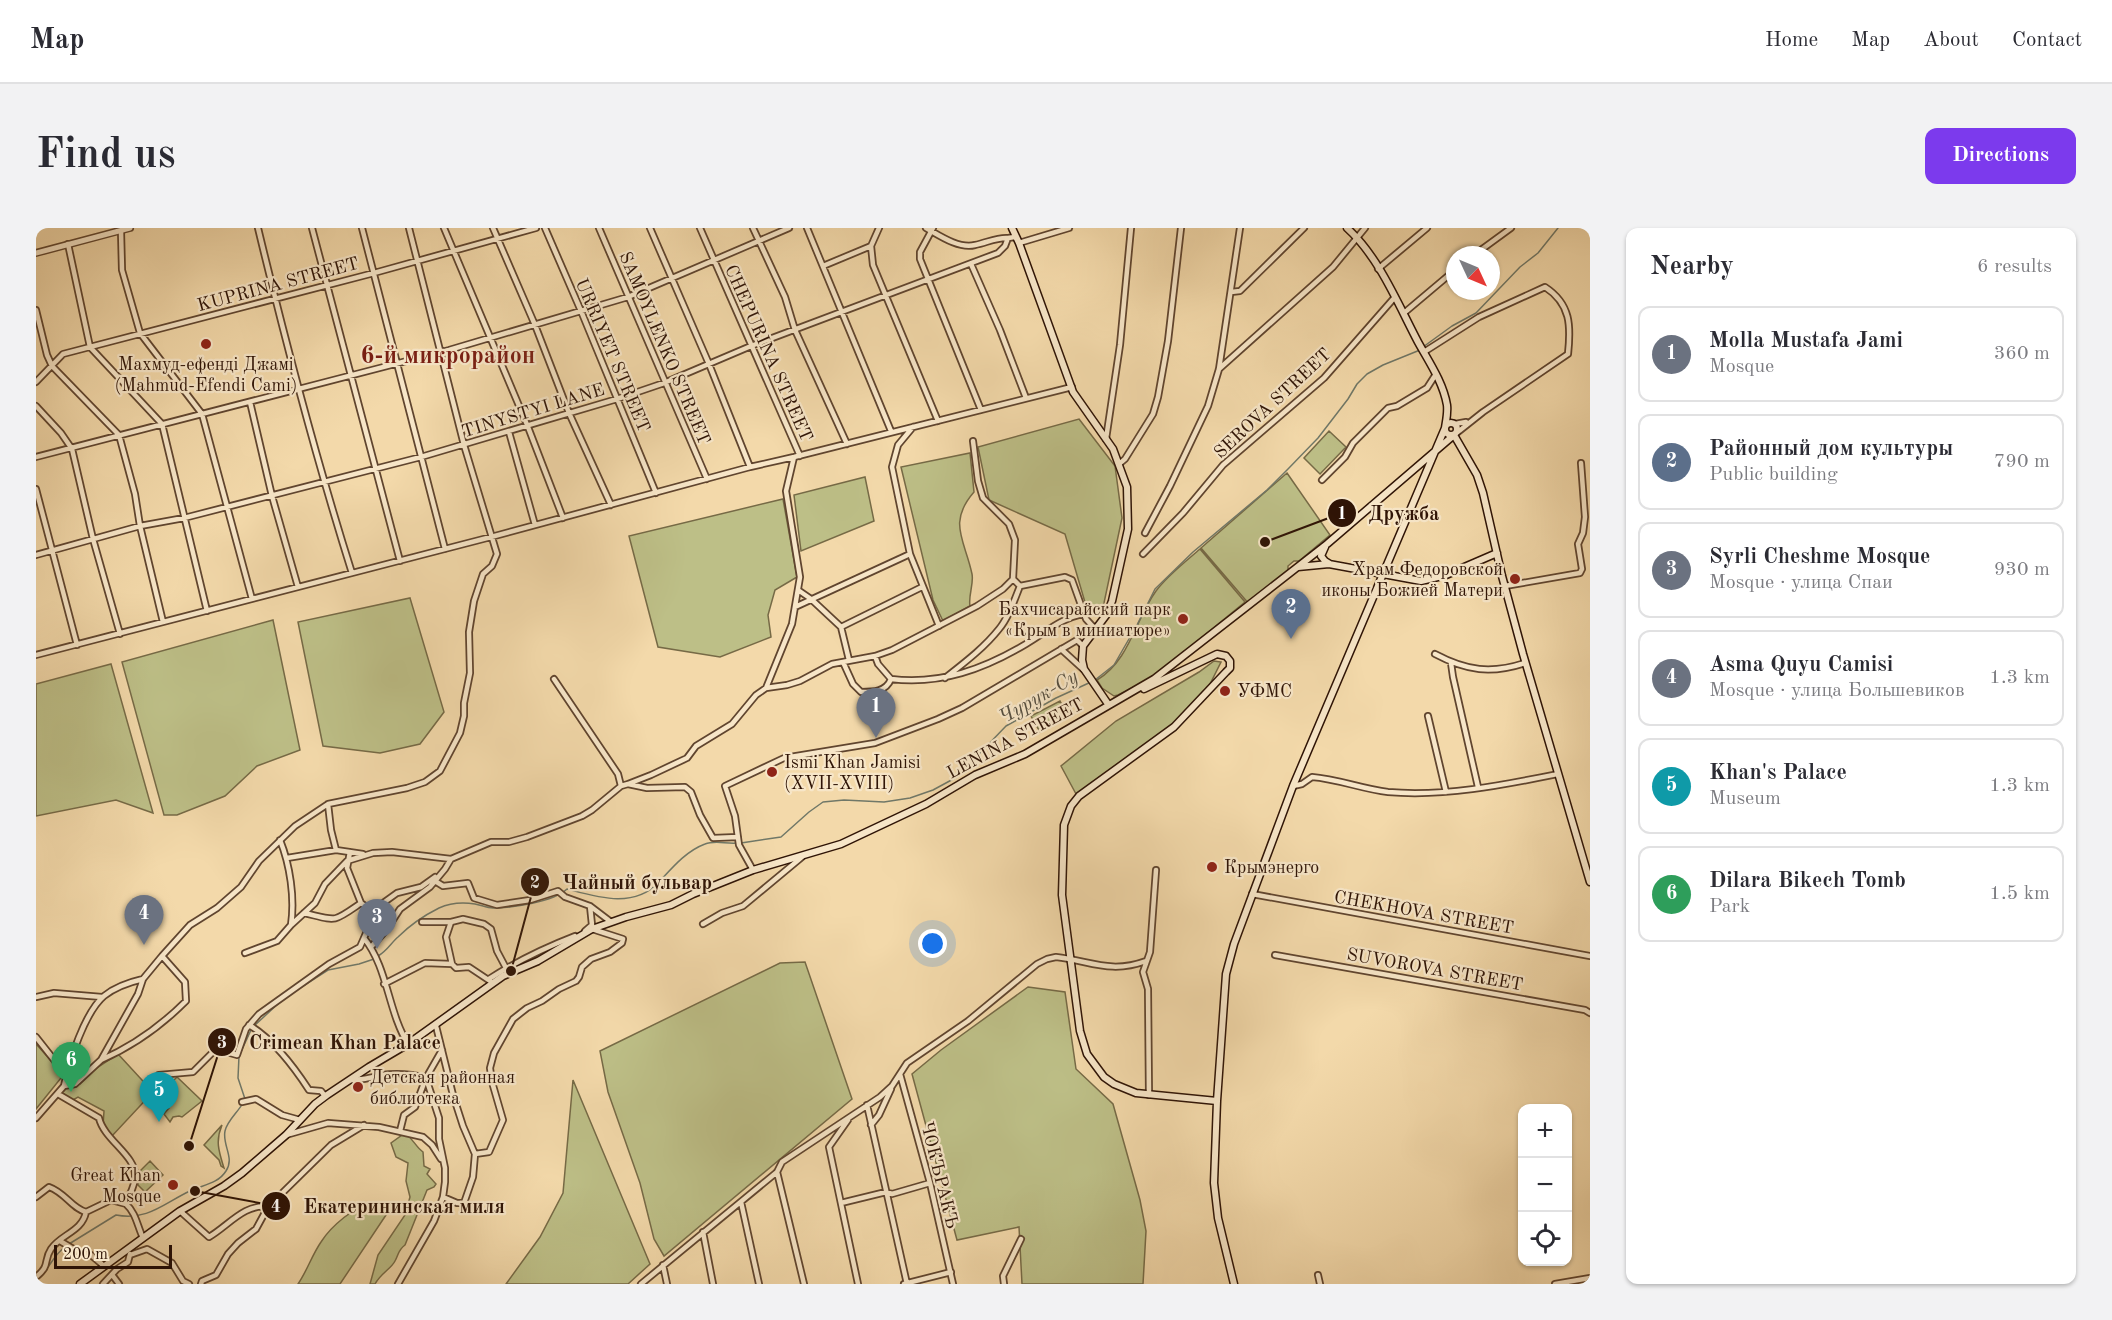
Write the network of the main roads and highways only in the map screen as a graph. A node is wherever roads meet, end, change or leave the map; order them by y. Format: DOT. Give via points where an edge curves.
graph roads {
  1 [pos="1011,228"];
  2 [pos="1347,228"];
  3 [pos="1447,404"];
  4 [pos="1455,424"];
  5 [pos="1445,428"];
  6 [pos="1454,435"];
  7 [pos="1434,454"];
  8 [pos="1327,544"];
  9 [pos="1497,553"];
  10 [pos="1333,565"];
  11 [pos="1298,567"];
  12 [pos="1383,575"];
  13 [pos="1124,697"];
  14 [pos="1108,704"];
  15 [pos="1590,882"];
  16 [pos="1217,1101"];
  17 [pos="80,1284"];
  18 [pos="1234,1284"];
  1 -- 14 [label="main road" via="1075,398 1106,439 1127,487 1128,529 1112,601 1083,646 1084,669"];
  2 -- 3 [label="main road" via="1357,237 1395,297"];
  3 -- 4 [label="main road"];
  3 -- 5 [label="main road"];
  4 -- 5 [label="main road" via="1449,423"];
  4 -- 6 [label="main road"];
  5 -- 6 [label="main road" via="1447,434"];
  5 -- 7 [label="main road"];
  6 -- 7 [label="main road, LENINA STREET"];
  6 -- 9 [label="main road" via="1477,476"];
  7 -- 8 [label="main road, LENINA STREET"];
  7 -- 12 [label="main road"];
  8 -- 10 [label="main road" via="1321,556"];
  8 -- 11 [label="main road, LENINA STREET"];
  9 -- 12 [label="main road" via="1431,579"];
  9 -- 15 [label="main road"];
  10 -- 11 [label="main road"];
  10 -- 12 [label="main road"];
  11 -- 13 [label="main road, LENINA STREET" via="1154,679"];
  12 -- 16 [label="main road" via="1293,786 1234,944 1226,974"];
  13 -- 14 [label="main road, LENINA STREET"];
  13 -- 16 [label="main road" via="1217,654 1230,661 1230,668 1184,718 1085,791 1071,806 1064,825 1062,895 1080,1031 1087,1054 1113,1084 1136,1093"];
  14 -- 17 [label="main road, LENINA STREET" via="1024,754 841,844 753,870 671,905 592,929 538,961 490,981 436,1026 325,1096 233,1179 180,1211"];
  16 -- 18 [label="main road" via="1214,1183"];
}
